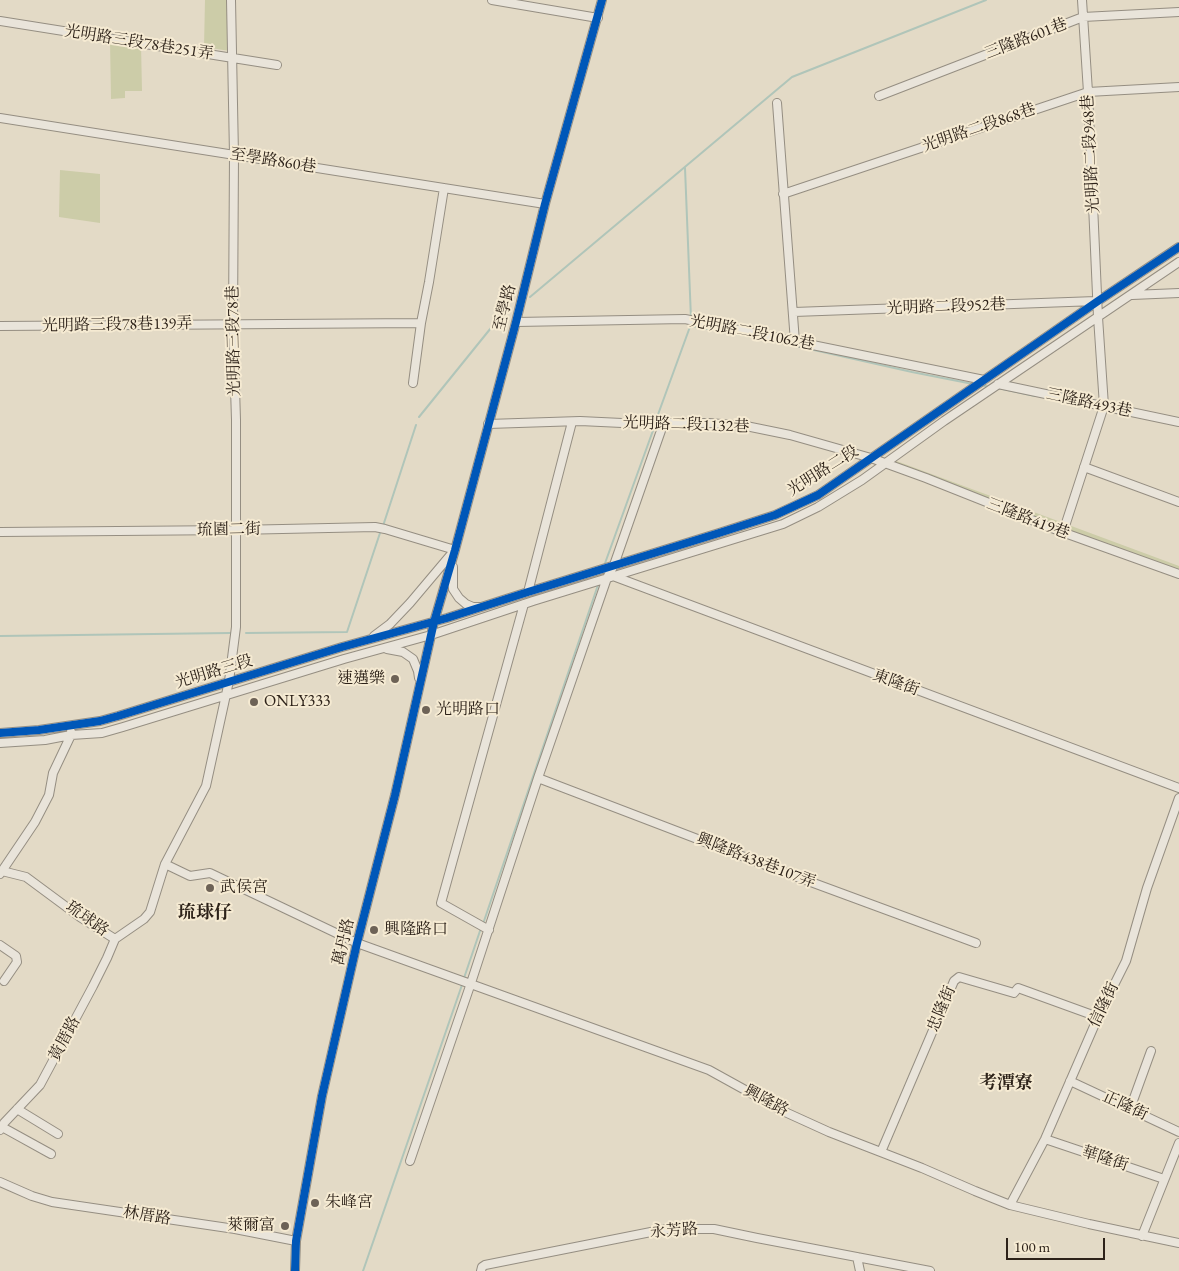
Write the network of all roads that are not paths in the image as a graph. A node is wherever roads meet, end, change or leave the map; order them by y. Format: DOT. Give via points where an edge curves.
graph roads {
  1 [pos="231,0"];
  2 [pos="492,0"];
  3 [pos="602,0"];
  4 [pos="1082,0"];
  5 [pos="1179,12"];
  6 [pos="1083,17"];
  7 [pos="598,18"];
  8 [pos="0,21"];
  9 [pos="232,58"];
  10 [pos="277,65"];
  11 [pos="1179,87"];
  12 [pos="1088,92"];
  13 [pos="879,96"];
  14 [pos="777,103"];
  15 [pos="0,118"];
  16 [pos="234,155"];
  17 [pos="444,188"];
  18 [pos="783,194"];
  19 [pos="545,204"];
  20 [pos="1179,247"];
  21 [pos="1179,262"];
  22 [pos="1179,293"];
  23 [pos="1130,295"];
  24 [pos="1098,305"];
  25 [pos="794,312"];
  26 [pos="1098,317"];
  27 [pos="516,322"];
  28 [pos="421,323"];
  29 [pos="233,324"];
  30 [pos="0,326"];
  31 [pos="795,342"];
  32 [pos="984,380"];
  33 [pos="413,383"];
  34 [pos="998,384"];
  35 [pos="1103,408"];
  36 [pos="572,422"];
  37 [pos="664,422"];
  38 [pos="1179,422"];
  39 [pos="488,424"];
  40 [pos="878,461"];
  41 [pos="1084,467"];
  42 [pos="1179,502"];
  43 [pos="236,530"];
  44 [pos="0,532"];
  45 [pos="1062,532"];
  46 [pos="454,550"];
  47 [pos="611,573"];
  48 [pos="1179,574"];
  49 [pos="528,592"];
  50 [pos="524,604"];
  51 [pos="482,607"];
  52 [pos="434,622"];
  53 [pos="431,636"];
  54 [pos="370,639"];
  55 [pos="375,650"];
  56 [pos="229,681"];
  57 [pos="420,686"];
  58 [pos="226,695"];
  59 [pos="70,725"];
  60 [pos="0,733"];
  61 [pos="71,735"];
  62 [pos="0,743"];
  63 [pos="538,778"];
  64 [pos="1179,788"];
  65 [pos="1179,798"];
  66 [pos="165,864"];
  67 [pos="1,872"];
  68 [pos="484,928"];
  69 [pos="115,939"];
  70 [pos="357,943"];
  71 [pos="976,943"];
  72 [pos="0,945"];
  73 [pos="4,981"];
  74 [pos="466,982"];
  75 [pos="1098,1017"];
  76 [pos="1151,1051"];
  77 [pos="1070,1081"];
  78 [pos="17,1109"];
  79 [pos="1130,1109"];
  80 [pos="1,1128"];
  81 [pos="1179,1132"];
  82 [pos="58,1134"];
  83 [pos="1045,1139"];
  84 [pos="1179,1143"];
  85 [pos="881,1152"];
  86 [pos="51,1154"];
  87 [pos="410,1161"];
  88 [pos="1164,1179"];
  89 [pos="0,1182"];
  90 [pos="1010,1204"];
  91 [pos="1142,1236"];
  92 [pos="296,1241"];
  93 [pos="1179,1243"];
  94 [pos="857,1257"];
  95 [pos="295,1271"];
  96 [pos="481,1271"];
  97 [pos="860,1271"];
  98 [pos="930,1271"];
  1 -- 9 [label="street, 光明路三段78巷"];
  2 -- 7 [label="street"];
  3 -- 7 [label="street, 至學路"];
  4 -- 6 [label="street, 光明路二段948巷"];
  5 -- 6 [label="street, 三隆路601巷"];
  6 -- 12 [label="street, 光明路二段948巷"];
  6 -- 13 [label="street, 三隆路601巷"];
  7 -- 19 [label="street, 至學路"];
  8 -- 9 [label="street, 光明路三段78巷251弄"];
  9 -- 10 [label="street, 光明路三段78巷251弄"];
  9 -- 16 [label="street, 光明路三段78巷"];
  11 -- 12 [label="street, 光明路二段868巷"];
  12 -- 18 [label="street, 光明路二段868巷"];
  12 -- 24 [label="street, 光明路二段948巷"];
  14 -- 18 [label="street"];
  15 -- 16 [label="street, 至學路860巷"];
  16 -- 17 [label="street, 至學路860巷"];
  16 -- 29 [label="street, 光明路三段78巷"];
  17 -- 19 [label="street, 至學路860巷"];
  17 -- 28 [label="street"];
  18 -- 25 [label="street"];
  19 -- 27 [label="street, 至學路"];
  20 -- 24 [label="street, 光明路二段"];
  21 -- 23 [label="street, 光明路二段"];
  22 -- 23 [label="street"];
  23 -- 26 [label="street, 光明路二段"];
  24 -- 25 [label="street, 光明路二段952巷"];
  24 -- 26 [label="street, 光明路二段948巷"];
  24 -- 32 [label="street, 光明路二段"];
  25 -- 31 [label="street"];
  26 -- 34 [label="street, 光明路二段"];
  26 -- 35 [label="street, 光明路二段948巷"];
  27 -- 31 [label="street, 光明路二段1062巷" via="685,319"];
  27 -- 39 [label="street, 至學路"];
  28 -- 29 [label="street, 光明路三段78巷139弄"];
  28 -- 33 [label="street"];
  29 -- 30 [label="street, 光明路三段78巷139弄"];
  29 -- 43 [label="street, 光明路三段78巷"];
  31 -- 32 [label="street, 光明路二段1062巷"];
  32 -- 40 [label="street, 光明路二段"];
  34 -- 35 [label="street, 三隆路493巷"];
  34 -- 40 [label="street, 光明路二段"];
  35 -- 38 [label="street, 三隆路493巷"];
  35 -- 41 [label="street"];
  36 -- 37 [label="street, 光明路二段1132巷"];
  36 -- 39 [label="street, 光明路二段1132巷"];
  36 -- 49 [label="street"];
  37 -- 40 [label="street, 光明路二段1132巷" via="746,426 818,442"];
  37 -- 47 [label="street"];
  39 -- 46 [label="street, 至學路"];
  40 -- 45 [label="street, 三隆路419巷"];
  40 -- 47 [label="street, 光明路二段" via="775,515"];
  40 -- 47 [label="street, 光明路二段" via="862,480 783,524"];
  41 -- 42 [label="street"];
  41 -- 45 [label="street"];
  43 -- 44 [label="street, 琉園二街"];
  43 -- 46 [label="street, 琉園二街" via="375,527"];
  43 -- 56 [label="street, 光明路三段78巷" via="236,627"];
  45 -- 48 [label="street, 三隆路419巷"];
  46 -- 51 [label="street" via="453,589 466,604"];
  46 -- 52 [label="street, 至學路"];
  46 -- 54 [label="street" via="410,603"];
  47 -- 49 [label="street, 光明路二段"];
  47 -- 50 [label="street, 光明路二段"];
  47 -- 63 [label="street"];
  47 -- 64 [label="street, 東隆街"];
  49 -- 51 [label="street, 光明路二段"];
  50 -- 53 [label="street, 光明路二段"];
  50 -- 68 [label="street" via="442,903"];
  51 -- 52 [label="street, 光明路二段"];
  52 -- 53 [label="street, 萬丹路"];
  52 -- 54 [label="street, 光明路三段"];
  53 -- 55 [label="street, 光明路三段"];
  53 -- 57 [label="street, 萬丹路"];
  54 -- 56 [label="street, 光明路三段"];
  55 -- 57 [label="street" via="403,652 413,659"];
  55 -- 58 [label="street, 光明路三段"];
  56 -- 58 [label="street, 琉球路"];
  56 -- 59 [label="street, 光明路三段" via="100,721"];
  57 -- 70 [label="street, 萬丹路"];
  58 -- 61 [label="street, 光明路三段" via="110,731"];
  58 -- 66 [label="street, 琉球路" via="206,786"];
  59 -- 60 [label="street, 光明路三段"];
  59 -- 61 [label="street"];
  61 -- 62 [label="street, 光明路三段"];
  61 -- 67 [label="street" via="53,773 49,795"];
  63 -- 68 [label="street"];
  63 -- 71 [label="street, 興隆路438巷107弄"];
  65 -- 75 [label="street, 信隆街" via="1147,888 1126,961"];
  66 -- 69 [label="street, 琉球路" via="150,912"];
  66 -- 70 [label="street" via="190,876 210,873"];
  67 -- 69 [label="street, 琉球路" via="26,877"];
  68 -- 74 [label="street"];
  69 -- 78 [label="street, 黃厝路" via="40,1085"];
  70 -- 74 [label="street, 興隆路"];
  70 -- 92 [label="street, 萬丹路" via="322,1096"];
  72 -- 73 [label="street" via="16,956 17,962"];
  74 -- 85 [label="street, 興隆路" via="709,1070 785,1112"];
  74 -- 87 [label="street"];
  75 -- 77 [label="street, 信隆街"];
  75 -- 85 [label="street, 忠隆街" via="1018,988 1014,993 958,977"];
  76 -- 79 [label="street"];
  77 -- 79 [label="street, 正隆街"];
  77 -- 83 [label="street, 信隆街"];
  78 -- 80 [label="street, 黃厝路"];
  78 -- 82 [label="street"];
  79 -- 81 [label="street, 正隆街"];
  80 -- 86 [label="street"];
  83 -- 88 [label="street, 華隆街"];
  83 -- 90 [label="street, 信隆街"];
  84 -- 88 [label="street"];
  85 -- 90 [label="street, 興隆路"];
  88 -- 91 [label="street"];
  89 -- 92 [label="street, 林厝路" via="52,1202"];
  90 -- 91 [label="street, 興隆路"];
  91 -- 93 [label="street, 興隆路"];
  92 -- 95 [label="street, 萬丹路"];
  94 -- 96 [label="street, 永芳路" via="714,1229 666,1229 485,1265"];
  94 -- 97 [label="street"];
  94 -- 98 [label="street, 永芳路"];
}
